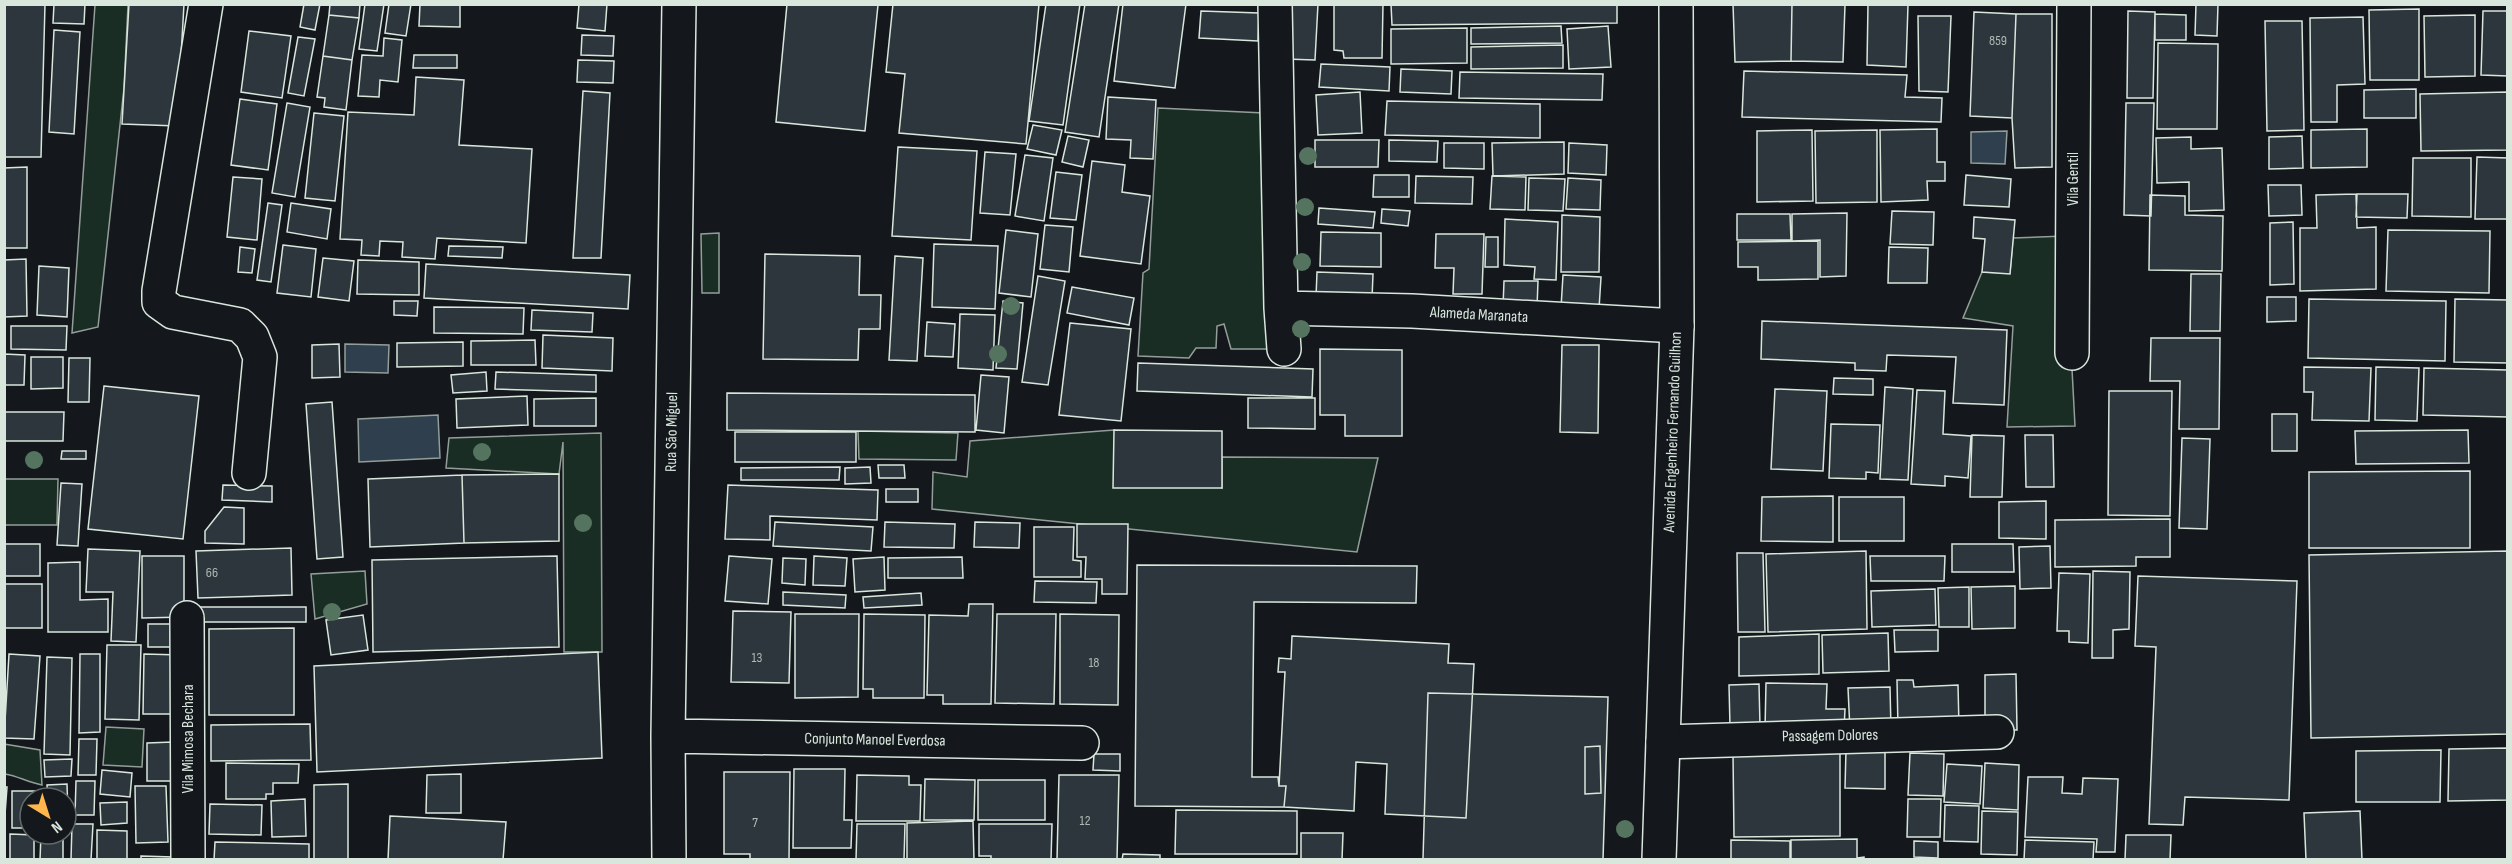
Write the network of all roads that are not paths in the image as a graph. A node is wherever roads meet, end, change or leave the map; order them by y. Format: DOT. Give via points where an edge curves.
graph roads {
  1 [pos="206,4"];
  2 [pos="679,4"];
  3 [pos="1275,4"];
  4 [pos="1676,4"];
  5 [pos="2074,4"];
  6 [pos="1281,308"];
  7 [pos="1677,326"];
  8 [pos="1284,349"];
  9 [pos="2072,353"];
  10 [pos="249,472"];
  11 [pos="188,618"];
  12 [pos="1997,732"];
  13 [pos="668,736"];
  14 [pos="1663,741"];
  15 [pos="1082,743"];
  16 [pos="188,860"];
  17 [pos="669,860"];
  18 [pos="1659,860"];
  1 -- 10 [label="street" via="159,302 173,312 240,325 252,337 260,357"];
  2 -- 13 [label="street, Rua São Miguel"];
  3 -- 6 [label="street"];
  4 -- 7 [label="street, Avenida Engenheiro Fernando Guilhon"];
  5 -- 9 [label="street, Vila Gentil"];
  6 -- 7 [label="street, Alameda Maranata"];
  6 -- 8 [label="street"];
  7 -- 14 [label="street, Avenida Engenheiro Fernando Guilhon"];
  11 -- 16 [label="street, Vila Mimosa Bechara"];
  12 -- 14 [label="street, Passagem Dolores"];
  13 -- 15 [label="street, Conjunto Manoel Everdosa"];
  13 -- 17 [label="street, Rua São Miguel"];
  14 -- 18 [label="street, Avenida Engenheiro Fernando Guilhon"];
}
